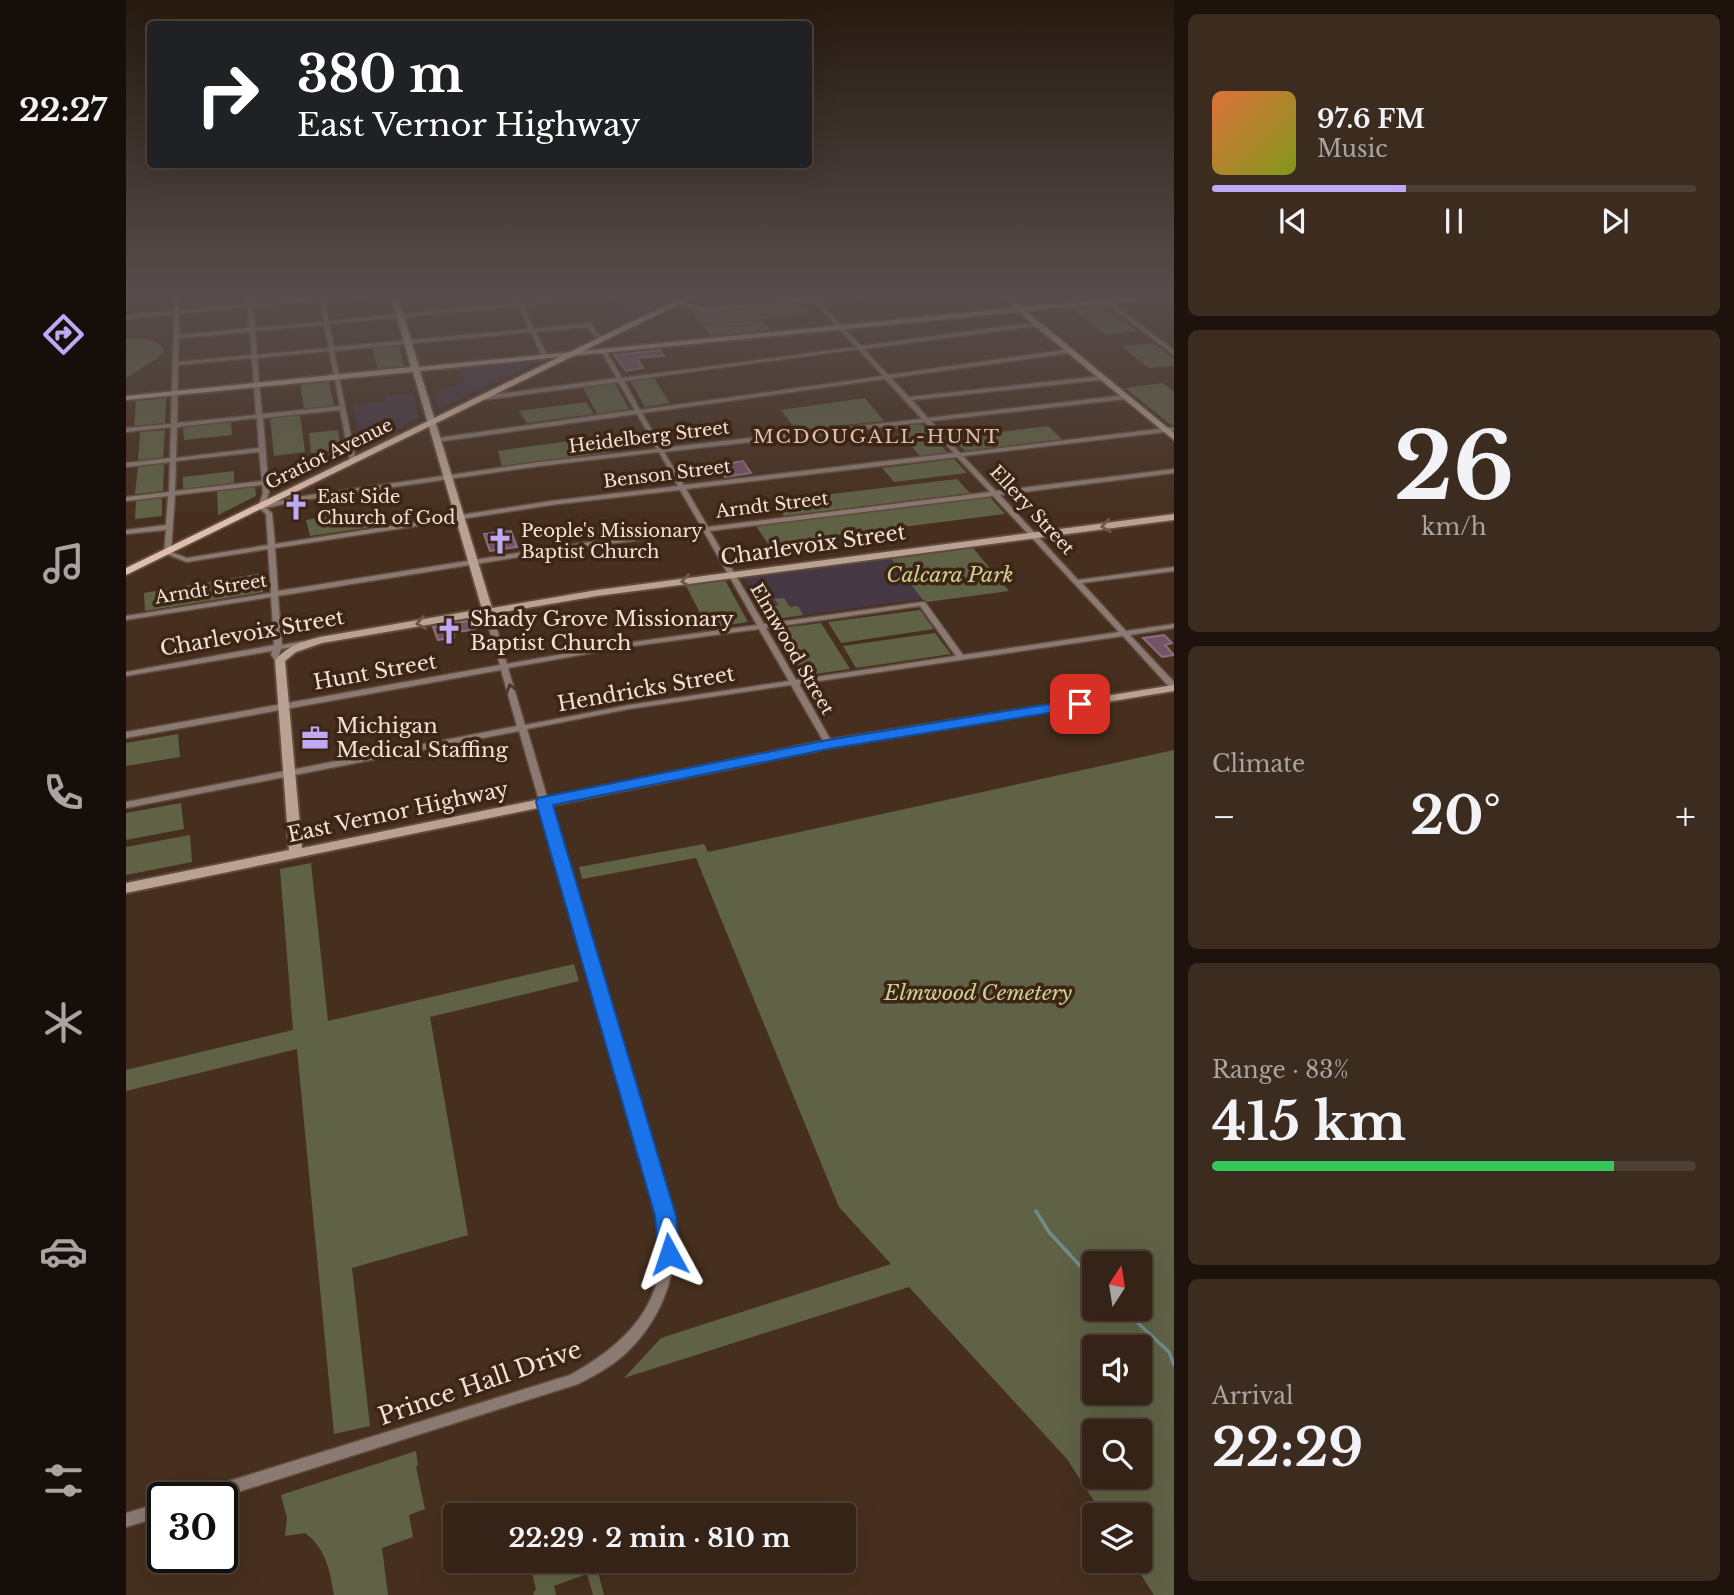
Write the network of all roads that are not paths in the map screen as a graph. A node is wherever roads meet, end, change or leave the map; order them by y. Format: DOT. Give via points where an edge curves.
graph roads {
  1 [pos="175,367"];
  2 [pos="256,367"];
  3 [pos="335,367"];
  4 [pos="441,367"];
  5 [pos="546,367"];
  6 [pos="613,367"];
  7 [pos="711,367"];
  8 [pos="878,367"];
  9 [pos="949,367"];
  10 [pos="1089,367"];
  11 [pos="416,370"];
  12 [pos="886,376"];
  13 [pos="337,377"];
  14 [pos="1102,378"];
  15 [pos="620,380"];
  16 [pos="257,385"];
  17 [pos="174,394"];
  18 [pos="1126,397"];
  19 [pos="126,398"];
  20 [pos="483,398"];
  21 [pos="907,399"];
  22 [pos="342,408"];
  23 [pos="638,411"];
  24 [pos="260,416"];
  25 [pos="926,420"];
  26 [pos="432,423"];
  27 [pos="174,425"];
  28 [pos="126,430"];
  29 [pos="1170,430"];
  30 [pos="1174,437"];
  31 [pos="436,440"];
  32 [pos="262,450"];
  33 [pos="660,450"];
  34 [pos="959,455"];
  35 [pos="173,460"];
  36 [pos="353,461"];
  37 [pos="126,465"];
  38 [pos="1174,471"];
  39 [pos="448,477"];
  40 [pos="265,483"];
  41 [pos="681,488"];
  42 [pos="172,493"];
  43 [pos="995,493"];
  44 [pos="126,499"];
  45 [pos="261,507"];
  46 [pos="460,517"];
  47 [pos="1174,517"];
  48 [pos="170,527"];
  49 [pos="705,530"];
  50 [pos="126,532"];
  51 [pos="1034,536"];
  52 [pos="270,547"];
  53 [pos="167,553"];
  54 [pos="473,562"];
  55 [pos="1174,569"];
  56 [pos="126,572"];
  57 [pos="731,575"];
  58 [pos="1077,582"];
  59 [pos="274,595"];
  60 [pos="488,612"];
  61 [pos="126,618"];
  62 [pos="760,626"];
  63 [pos="1174,626"];
  64 [pos="1125,634"];
  65 [pos="320,640"];
  66 [pos="278,645"];
  67 [pos="961,658"];
  68 [pos="280,661"];
  69 [pos="505,667"];
  70 [pos="126,674"];
  71 [pos="792,683"];
  72 [pos="1174,688"];
  73 [pos="284,707"];
  74 [pos="523,728"];
  75 [pos="126,735"];
  76 [pos="828,744"];
  77 [pos="289,774"];
  78 [pos="544,802"];
  79 [pos="126,805"];
  80 [pos="296,853"];
  81 [pos="126,888"];
  82 [pos="238,1485"];
  83 [pos="147,1514"];
  84 [pos="126,1520"];
  1 -- 17 [label="street"];
  2 -- 16 [label="street"];
  3 -- 13 [label="street"];
  4 -- 11 [label="street"];
  5 -- 20 [label="main road, Gratiot Avenue"];
  6 -- 15 [label="street, Elmwood Street"];
  7 -- 15 [label="street"];
  8 -- 12 [label="street, Ellery Street"];
  9 -- 12 [label="street"];
  10 -- 14 [label="street"];
  11 -- 13 [label="street"];
  11 -- 26 [label="street"];
  12 -- 21 [label="street, Ellery Street"];
  12 -- 23 [label="street"];
  13 -- 16 [label="street"];
  13 -- 22 [label="street"];
  14 -- 18 [label="street"];
  14 -- 21 [label="street"];
  15 -- 20 [label="street"];
  15 -- 23 [label="street, Elmwood Street"];
  16 -- 17 [label="street"];
  16 -- 24 [label="street"];
  17 -- 19 [label="street"];
  17 -- 27 [label="street"];
  18 -- 25 [label="street, Heidelberg Street"];
  18 -- 29 [label="street"];
  20 -- 26 [label="main road, Gratiot Avenue"];
  21 -- 25 [label="street, Ellery Street"];
  22 -- 24 [label="street"];
  22 -- 36 [label="street"];
  23 -- 31 [label="street"];
  23 -- 33 [label="street, Elmwood Street"];
  24 -- 27 [label="street"];
  24 -- 32 [label="street"];
  25 -- 33 [label="street, Heidelberg Street"];
  25 -- 34 [label="street, Ellery Street"];
  26 -- 31 [label="street"];
  26 -- 36 [label="main road, Gratiot Avenue"];
  27 -- 28 [label="street"];
  27 -- 35 [label="street"];
  29 -- 30 [label="street"];
  29 -- 34 [label="street, Benson Street"];
  31 -- 39 [label="street"];
  32 -- 35 [label="street"];
  32 -- 40 [label="street"];
  33 -- 39 [label="street, Heidelberg Street"];
  33 -- 41 [label="street, Elmwood Street"];
  34 -- 41 [label="street, Benson Street"];
  34 -- 43 [label="street, Ellery Street"];
  35 -- 37 [label="street"];
  35 -- 42 [label="street"];
  36 -- 45 [label="main road, Gratiot Avenue"];
  38 -- 43 [label="street, Arndt Street"];
  39 -- 45 [label="street, Heidelberg Street"];
  39 -- 46 [label="street"];
  40 -- 42 [label="street"];
  40 -- 45 [label="street"];
  41 -- 46 [label="street, Benson Street"];
  41 -- 49 [label="street, Elmwood Street"];
  42 -- 44 [label="street"];
  42 -- 48 [label="street"];
  43 -- 49 [label="street, Arndt Street"];
  43 -- 51 [label="street, Ellery Street"];
  45 -- 52 [label="street" via="269,513"];
  45 -- 53 [label="main road, Gratiot Avenue"];
  46 -- 52 [label="street, Benson Street"];
  46 -- 54 [label="street"];
  47 -- 51 [label="street, Charlevoix Street, one-way"];
  48 -- 50 [label="street"];
  48 -- 53 [label="street"];
  49 -- 54 [label="street, Arndt Street"];
  49 -- 57 [label="street, Elmwood Street"];
  51 -- 57 [label="street, Charlevoix Street"];
  51 -- 58 [label="street, Ellery Street"];
  52 -- 53 [label="street, Benson Street" via="187,560"];
  52 -- 59 [label="street"];
  53 -- 56 [label="main road, Gratiot Avenue"];
  54 -- 59 [label="street, Arndt Street"];
  54 -- 60 [label="street"];
  55 -- 58 [label="street"];
  57 -- 60 [label="street, Charlevoix Street, one-way"];
  57 -- 62 [label="street, Elmwood Street"];
  58 -- 64 [label="street, Ellery Street"];
  59 -- 61 [label="street, Arndt Street"];
  59 -- 66 [label="street"];
  60 -- 65 [label="street, Charlevoix Street, one-way"];
  60 -- 69 [label="street, Prince Hall Drive"];
  62 -- 67 [label="street, Hunt Street" via="922,604"];
  62 -- 69 [label="street, Hunt Street"];
  62 -- 71 [label="street, Elmwood Street"];
  63 -- 64 [label="street, Hendricks Street"];
  64 -- 67 [label="street, Hendricks Street"];
  64 -- 72 [label="street, Ellery Street"];
  65 -- 66 [label="street, Charlevoix Street"];
  65 -- 68 [label="street" via="290,650"];
  66 -- 68 [label="street" via="275,654"];
  66 -- 70 [label="street, Charlevoix Street"];
  67 -- 71 [label="street, Hendricks Street"];
  68 -- 73 [label="street"];
  69 -- 73 [label="street, Hunt Street"];
  74 -- 69 [label="street, Prince Hall Drive, one-way"];
  71 -- 74 [label="street, Hendricks Street"];
  71 -- 76 [label="street, Elmwood Street"];
  72 -- 76 [label="street, East Vernor Highway"];
  73 -- 75 [label="street, Hunt Street"];
  73 -- 77 [label="street"];
  74 -- 77 [label="street, Hendricks Street"];
  74 -- 78 [label="street, Prince Hall Drive"];
  76 -- 78 [label="street, East Vernor Highway"];
  77 -- 79 [label="street, Hendricks Street"];
  77 -- 80 [label="street"];
  78 -- 80 [label="street, East Vernor Highway"];
  78 -- 82 [label="street, Prince Hall Drive" via="665,1216 669,1254 655,1306 621,1350 573,1380"];
  80 -- 81 [label="street, East Vernor Highway"];
  83 -- 84 [label="street"];
}
